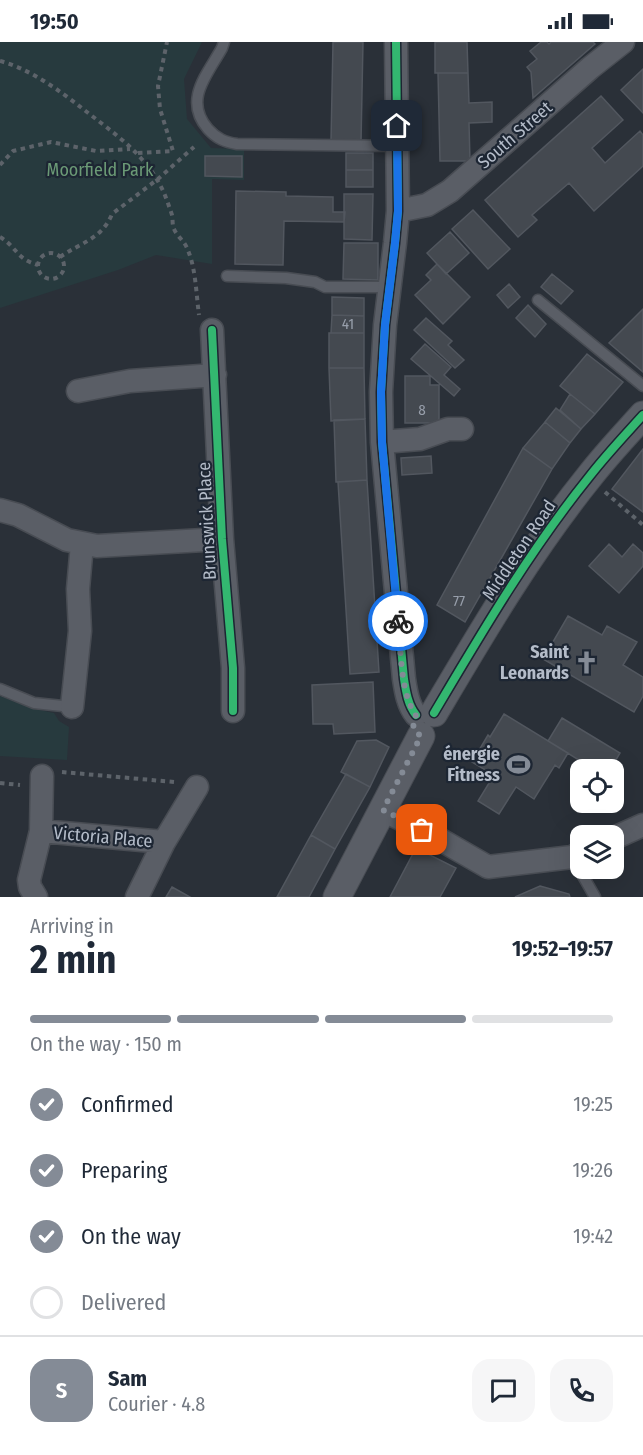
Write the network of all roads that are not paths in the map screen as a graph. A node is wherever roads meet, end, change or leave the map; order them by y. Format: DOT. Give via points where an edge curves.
graph roads {
  1 [pos="224,42"];
  2 [pos="396,42"];
  3 [pos="623,42"];
  4 [pos="397,146"];
  5 [pos="398,211"];
  6 [pos="226,276"];
  7 [pos="390,287"];
  8 [pos="538,300"];
  9 [pos="206,325"];
  10 [pos="215,375"];
  11 [pos="643,386"];
  12 [pos="78,391"];
  13 [pos="643,415"];
  14 [pos="462,429"];
  15 [pos="382,442"];
  16 [pos="0,510"];
  17 [pos="222,539"];
  18 [pos="82,544"];
  19 [pos="0,689"];
  20 [pos="72,707"];
  21 [pos="233,711"];
  22 [pos="424,721"];
  23 [pos="42,776"];
  24 [pos="195,789"];
  25 [pos="383,810"];
  26 [pos="643,825"];
  27 [pos="41,831"];
  28 [pos="624,834"];
  29 [pos="164,842"];
  30 [pos="570,857"];
  31 [pos="585,879"];
  32 [pos="36,897"];
  33 [pos="137,897"];
  34 [pos="337,897"];
  35 [pos="595,897"];
  1 -- 4 [label="lane" via="197,98 200,120 215,137 237,144"];
  2 -- 4 [label="street"];
  3 -- 5 [label="street, South Street" via="450,191 427,205"];
  4 -- 5 [label="street"];
  5 -- 7 [label="street"];
  6 -- 7 [label="lane" via="286,278 325,287"];
  7 -- 15 [label="street" via="382,360"];
  8 -- 11 [label="lane"];
  9 -- 10 [label="street, Brunswick Place"];
  10 -- 12 [label="street" via="130,381"];
  10 -- 17 [label="street, Brunswick Place"];
  13 -- 22 [label="street, Middleton Road" via="546,534"];
  14 -- 15 [label="street" via="448,429 420,439"];
  15 -- 22 [label="street" via="404,679 410,706"];
  16 -- 18 [label="street, Brunswick Place" via="18,514"];
  17 -- 18 [label="street, Brunswick Place"];
  17 -- 21 [label="street, Brunswick Place"];
  18 -- 20 [label="street" via="80,631"];
  19 -- 20 [label="lane" via="34,703"];
  22 -- 25 [label="street, Middleton Road"];
  23 -- 27 [label="street, Victoria Place"];
  24 -- 29 [label="street, Victoria Place"];
  25 -- 30 [label="street" via="488,867"];
  25 -- 34 [label="street, Middleton Road"];
  26 -- 28 [label="street"];
  27 -- 29 [label="street, Victoria Place"];
  27 -- 32 [label="street, Victoria Place" via="29,880"];
  29 -- 33 [label="street, Victoria Place"];
  31 -- 35 [label="lane"];
}
